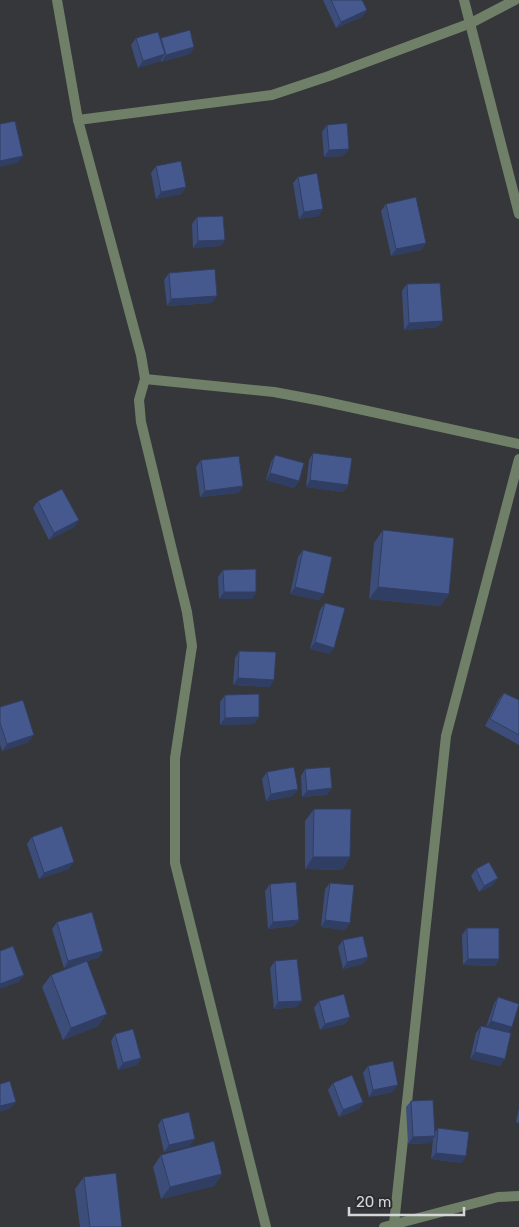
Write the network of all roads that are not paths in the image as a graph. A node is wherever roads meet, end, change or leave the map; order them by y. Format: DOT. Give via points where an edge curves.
graph roads {
  1 [pos="57,0"];
  2 [pos="464,0"];
  3 [pos="515,0"];
  4 [pos="471,23"];
  5 [pos="78,120"];
  6 [pos="519,214"];
  7 [pos="145,379"];
  8 [pos="519,444"];
  9 [pos="519,459"];
  10 [pos="519,1196"];
  11 [pos="389,1225"];
  12 [pos="266,1227"];
  1 -- 5 [label="street"];
  2 -- 4 [label="street"];
  3 -- 4 [label="street"];
  4 -- 5 [label="street" via="272,95"];
  4 -- 6 [label="street"];
  5 -- 7 [label="street"];
  7 -- 8 [label="street" via="283,394"];
  7 -- 12 [label="street" via="139,400 141,422 187,612 192,646 175,758 175,863"];
  9 -- 11 [label="street" via="446,736"];
  10 -- 11 [label="street" via="498,1197"];
}
